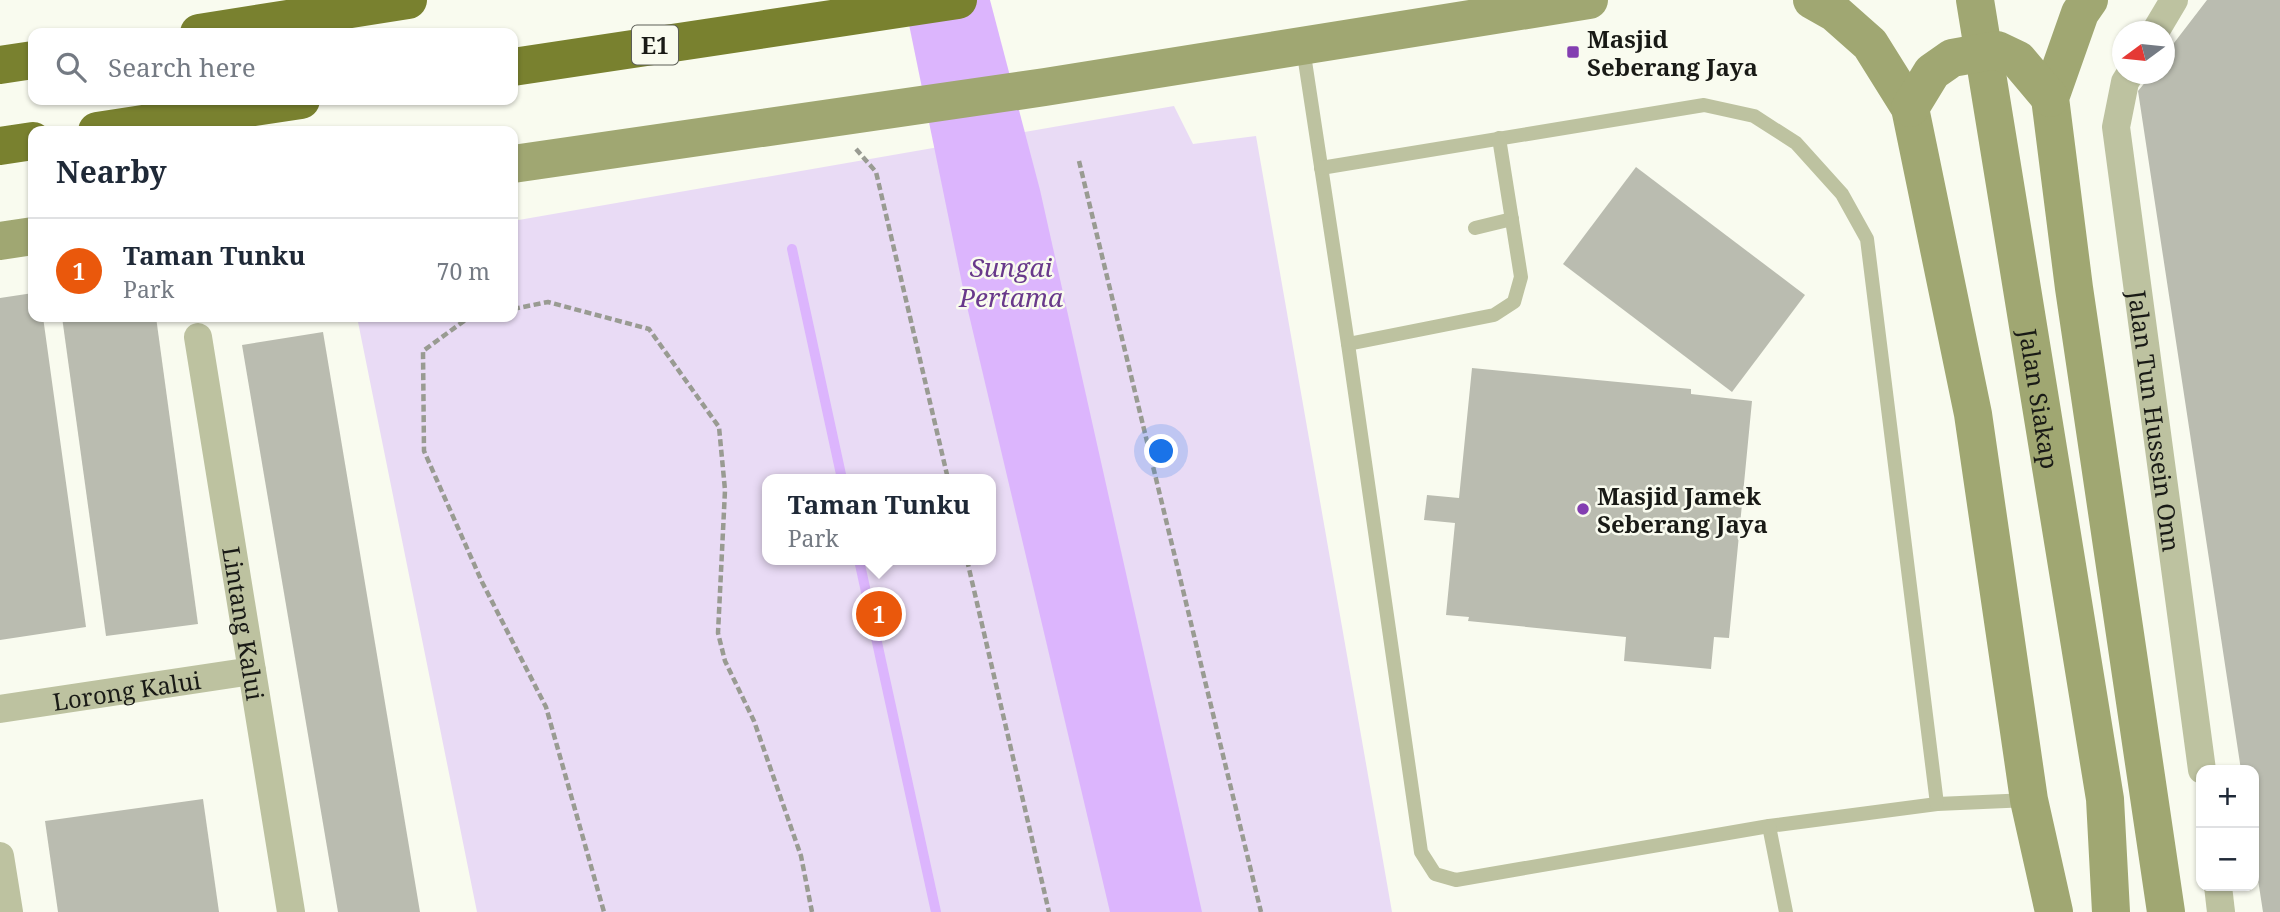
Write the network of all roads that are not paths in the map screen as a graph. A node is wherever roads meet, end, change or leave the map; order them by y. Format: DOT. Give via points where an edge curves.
graph roads {
  1 [pos="408,0"];
  2 [pos="958,0"];
  3 [pos="1589,0"];
  4 [pos="1812,0"];
  5 [pos="1975,0"];
  6 [pos="2089,0"];
  7 [pos="2174,0"];
  8 [pos="2162,21"];
  9 [pos="232,28"];
  10 [pos="1302,47"];
  11 [pos="28,61"];
  12 [pos="0,65"];
  13 [pos="518,66"];
  14 [pos="2125,84"];
  15 [pos="2050,98"];
  16 [pos="268,105"];
  17 [pos="1910,108"];
  18 [pos="130,126"];
  19 [pos="1499,138"];
  20 [pos="28,142"];
  21 [pos="0,146"];
  22 [pos="518,163"];
  23 [pos="1321,168"];
  24 [pos="1512,219"];
  25 [pos="1475,228"];
  26 [pos="28,237"];
  27 [pos="0,241"];
  28 [pos="198,337"];
  29 [pos="1348,344"];
  30 [pos="252,671"];
  31 [pos="0,709"];
  32 [pos="2201,765"];
  33 [pos="2105,799"];
  34 [pos="2029,800"];
  35 [pos="1937,803"];
  36 [pos="1769,826"];
  37 [pos="0,856"];
  38 [pos="2219,891"];
  39 [pos="9,912"];
  40 [pos="291,912"];
  41 [pos="1786,912"];
  42 [pos="2053,912"];
  43 [pos="2112,912"];
  44 [pos="2138,912"];
  45 [pos="2166,912"];
  46 [pos="2221,912"];
  1 -- 9 [label="highway"];
  2 -- 13 [label="highway, E1"];
  3 -- 10 [label="main road"];
  4 -- 17 [label="main road" via="1835,13 1870,44"];
  5 -- 33 [label="main road, Jalan Siakap"];
  6 -- 15 [label="main road" via="2080,13"];
  7 -- 8 [label="street"];
  10 -- 22 [label="main road" via="1045,87 850,132 687,138"];
  10 -- 23 [label="lane"];
  11 -- 12 [label="highway"];
  14 -- 32 [label="street, Jalan Tun Hussein Onn" via="2116,127"];
  15 -- 17 [label="main road" via="2018,60 1997,50 1952,58 1932,72"];
  15 -- 45 [label="main road"];
  16 -- 18 [label="highway"];
  17 -- 34 [label="main road" via="1973,414"];
  19 -- 23 [label="lane"];
  19 -- 24 [label="lane"];
  19 -- 35 [label="lane" via="1704,105 1754,116 1796,143 1842,194 1867,239"];
  20 -- 21 [label="highway"];
  23 -- 29 [label="lane"];
  24 -- 25 [label="lane"];
  24 -- 29 [label="lane" via="1521,277 1514,302 1494,315"];
  26 -- 27 [label="main road"];
  28 -- 30 [label="street, Lintang Kalui"];
  29 -- 36 [label="lane" via="1421,852 1435,874 1456,880"];
  30 -- 31 [label="street, Lorong Kalui"];
  30 -- 40 [label="street, Lintang Kalui"];
  33 -- 43 [label="main road, Jalan Siakap"];
  33 -- 44 [label="main road, Jalan Siakap"];
  34 -- 35 [label="lane"];
  34 -- 42 [label="main road"];
  35 -- 36 [label="lane"];
  36 -- 41 [label="lane"];
  37 -- 39 [label="street"];
  38 -- 46 [label="street"];
}
